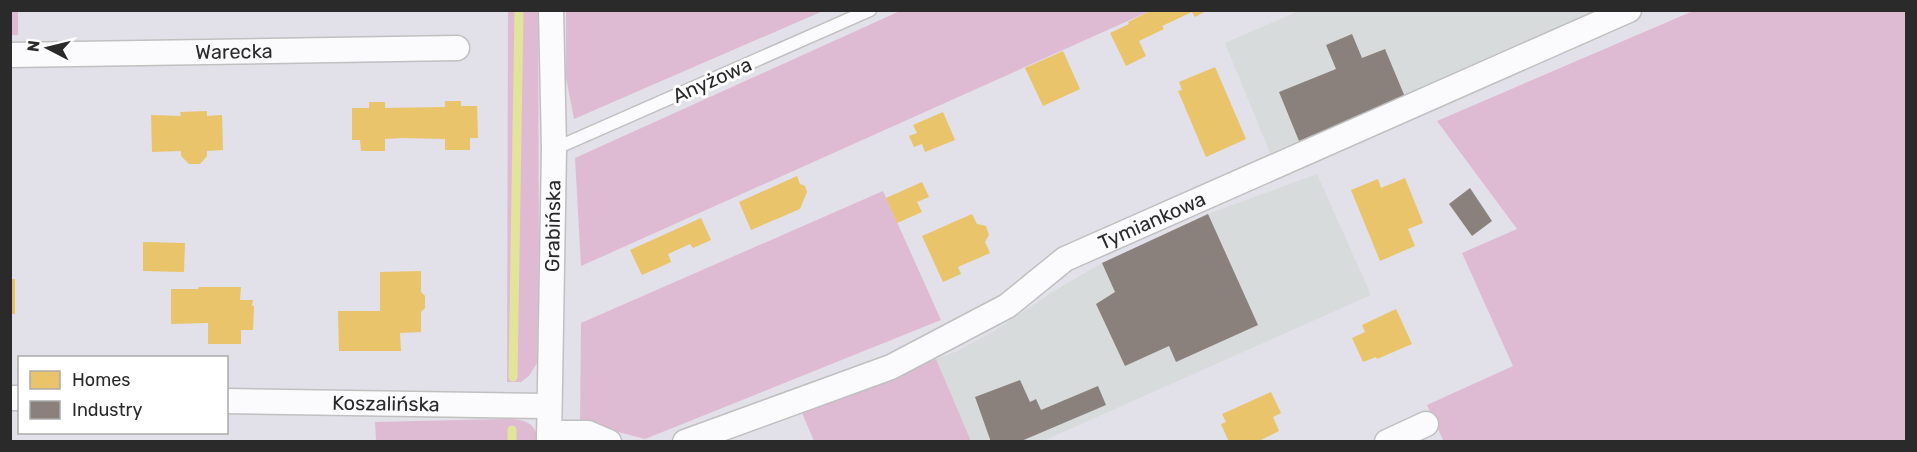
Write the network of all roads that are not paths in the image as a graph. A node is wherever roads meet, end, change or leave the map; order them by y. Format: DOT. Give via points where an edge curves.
graph roads {
  1 [pos="551,10"];
  2 [pos="870,10"];
  3 [pos="1629,10"];
  4 [pos="457,48"];
  5 [pos="10,55"];
  6 [pos="554,149"];
  7 [pos="228,401"];
  8 [pos="548,406"];
  9 [pos="1426,424"];
  10 [pos="549,437"];
  11 [pos="609,441"];
  12 [pos="685,441"];
  13 [pos="1387,441"];
  1 -- 6 [label="street, Grabińska"];
  2 -- 6 [label="lane, Anyżowa"];
  3 -- 12 [label="street, Tymiankowa" via="1065,259 1007,306 891,367"];
  4 -- 5 [label="street, Warecka"];
  6 -- 8 [label="street, Grabińska"];
  7 -- 8 [label="street, Koszalińska"];
  8 -- 10 [label="street, Grabińska"];
  9 -- 13 [label="street"];
  10 -- 11 [label="street" via="588,433"];
}
